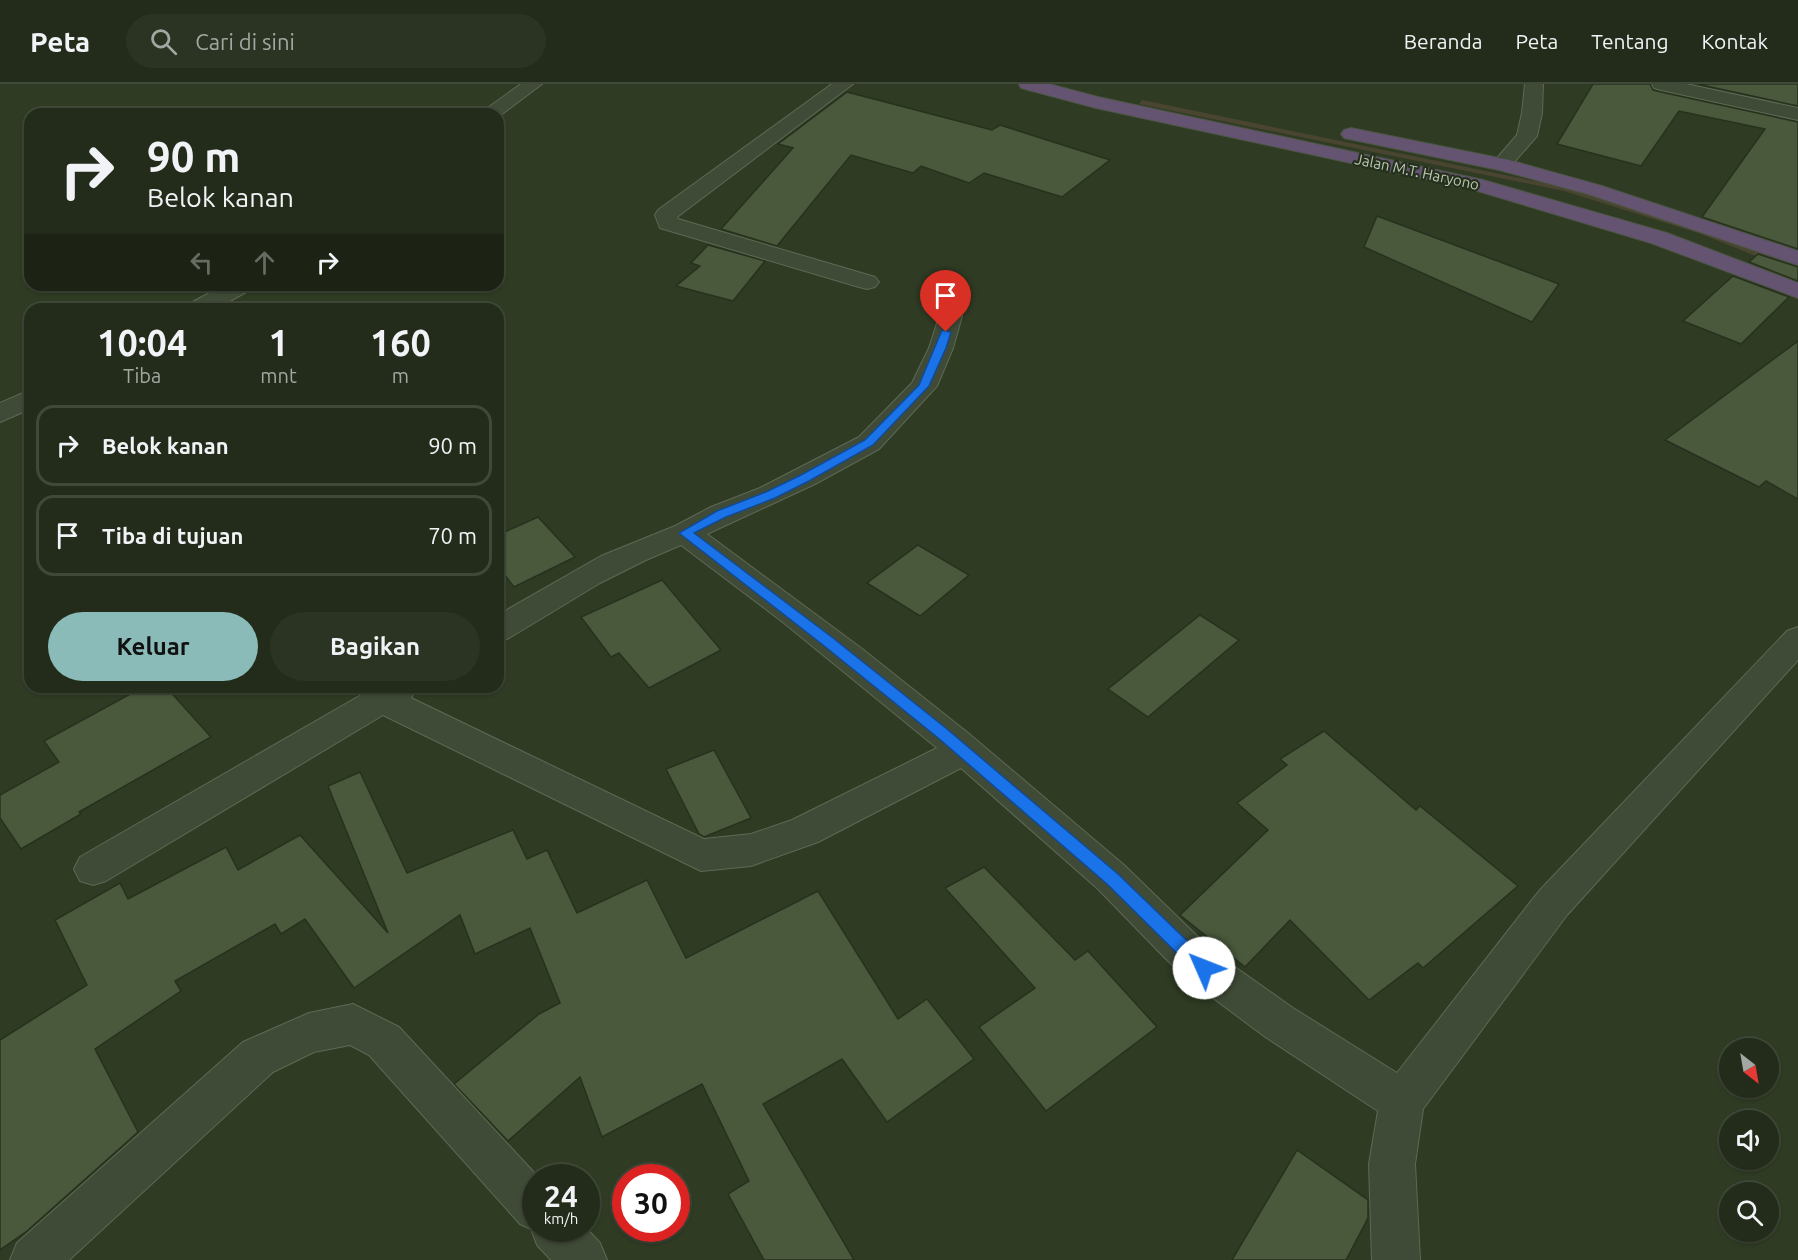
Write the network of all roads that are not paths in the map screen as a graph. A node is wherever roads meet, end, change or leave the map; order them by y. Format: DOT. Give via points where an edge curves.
graph roads {
  1 [pos="533,84"];
  2 [pos="844,84"];
  3 [pos="1028,84"];
  4 [pos="1534,84"];
  5 [pos="1661,84"];
  6 [pos="1100,91"];
  7 [pos="498,108"];
  8 [pos="1218,108"];
  9 [pos="1798,114"];
  10 [pos="1331,130"];
  11 [pos="1502,164"];
  12 [pos="1798,258"];
  13 [pos="867,282"];
  14 [pos="231,291"];
  15 [pos="1798,291"];
  16 [pos="208,303"];
  17 [pos="950,316"];
  18 [pos="24,401"];
  19 [pos="0,414"];
  20 [pos="685,533"];
  21 [pos="504,626"];
  22 [pos="1798,639"];
  23 [pos="392,693"];
  24 [pos="963,751"];
  25 [pos="93,869"];
  26 [pos="1402,1101"];
  27 [pos="522,1193"];
  28 [pos="567,1242"];
  29 [pos="34,1260"];
  30 [pos="583,1260"];
  31 [pos="1396,1260"];
  1 -- 7 [label="street"];
  2 -- 13 [label="street" via="666,215 668,223"];
  3 -- 6 [label="highway, Jalan M.T. Haryono"];
  4 -- 11 [label="street" via="1527,136"];
  5 -- 9 [label="street"];
  6 -- 8 [label="highway, Jalan M.T. Haryono"];
  6 -- 15 [label="highway, Jalan M.T. Haryono" via="1476,184 1659,238"];
  10 -- 11 [label="highway, Jalan M.T. Haryono"];
  11 -- 12 [label="highway, Jalan M.T. Haryono" via="1595,190"];
  14 -- 16 [label="street"];
  17 -- 20 [label="street" via="924,386 869,443 779,491"];
  18 -- 19 [label="street"];
  20 -- 21 [label="street" via="597,570"];
  20 -- 24 [label="street" via="828,641"];
  22 -- 26 [label="street" via="1553,903"];
  23 -- 24 [label="street" via="701,855 751,850 805,831"];
  23 -- 25 [label="street"];
  24 -- 26 [label="street" via="1112,879 1204,968 1265,1015"];
  26 -- 31 [label="street" via="1392,1164"];
  27 -- 29 [label="street" via="384,1041 352,1024 309,1032 258,1057"];
  28 -- 30 [label="street"];
}
